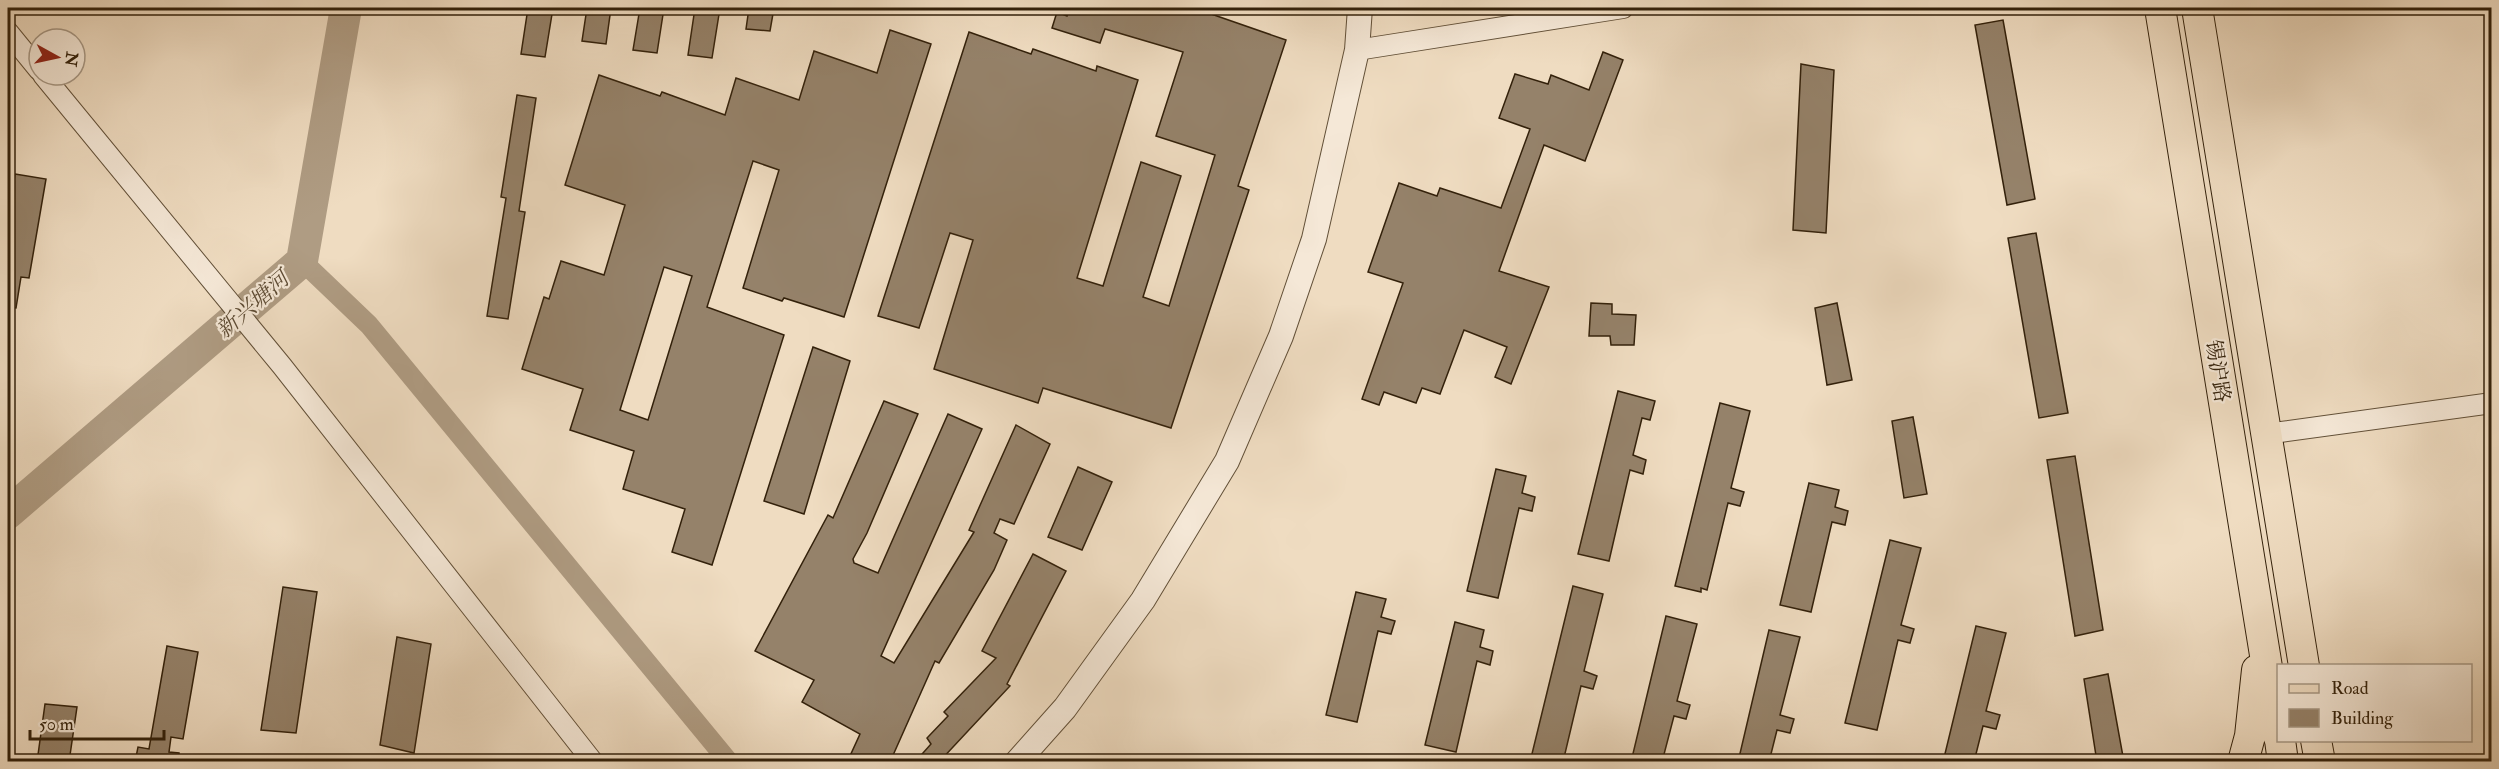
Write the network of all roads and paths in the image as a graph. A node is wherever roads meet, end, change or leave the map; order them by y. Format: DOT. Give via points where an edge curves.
graph roads {
  1 [pos="1360,8"];
  2 [pos="1623,8"];
  3 [pos="2160,8"];
  4 [pos="2197,8"];
  5 [pos="8,32"];
  6 [pos="1357,50"];
  7 [pos="27,55"];
  8 [pos="53,87"];
  9 [pos="2492,403"];
  10 [pos="2266,434"];
  11 [pos="2260,634"];
  12 [pos="2304,664"];
  13 [pos="2277,729"];
  14 [pos="2280,742"];
  15 [pos="2316,742"];
  16 [pos="593,762"];
  17 [pos="1017,762"];
  18 [pos="2243,762"];
  19 [pos="2283,762"];
  20 [pos="2320,762"];
  1 -- 6 [label="street"];
  2 -- 6 [label="street"];
  3 -- 11 [label="main road, 锡沪路"];
  4 -- 10 [label="main road, 锡沪路"];
  5 -- 7 [label="street"];
  6 -- 17 [label="street" via="1314,239 1281,336 1227,461 1143,600 1065,708"];
  8 -- 16 [label="street" via="282,366"];
  9 -- 10 [label="street"];
  10 -- 12 [label="main road, 锡沪路"];
  11 -- 13 [label="main road, 锡沪路"];
  11 -- 18 [label="main road" via="2250,736"];
  14 -- 19 [label="main road"];
  15 -- 20 [label="main road"];
}
